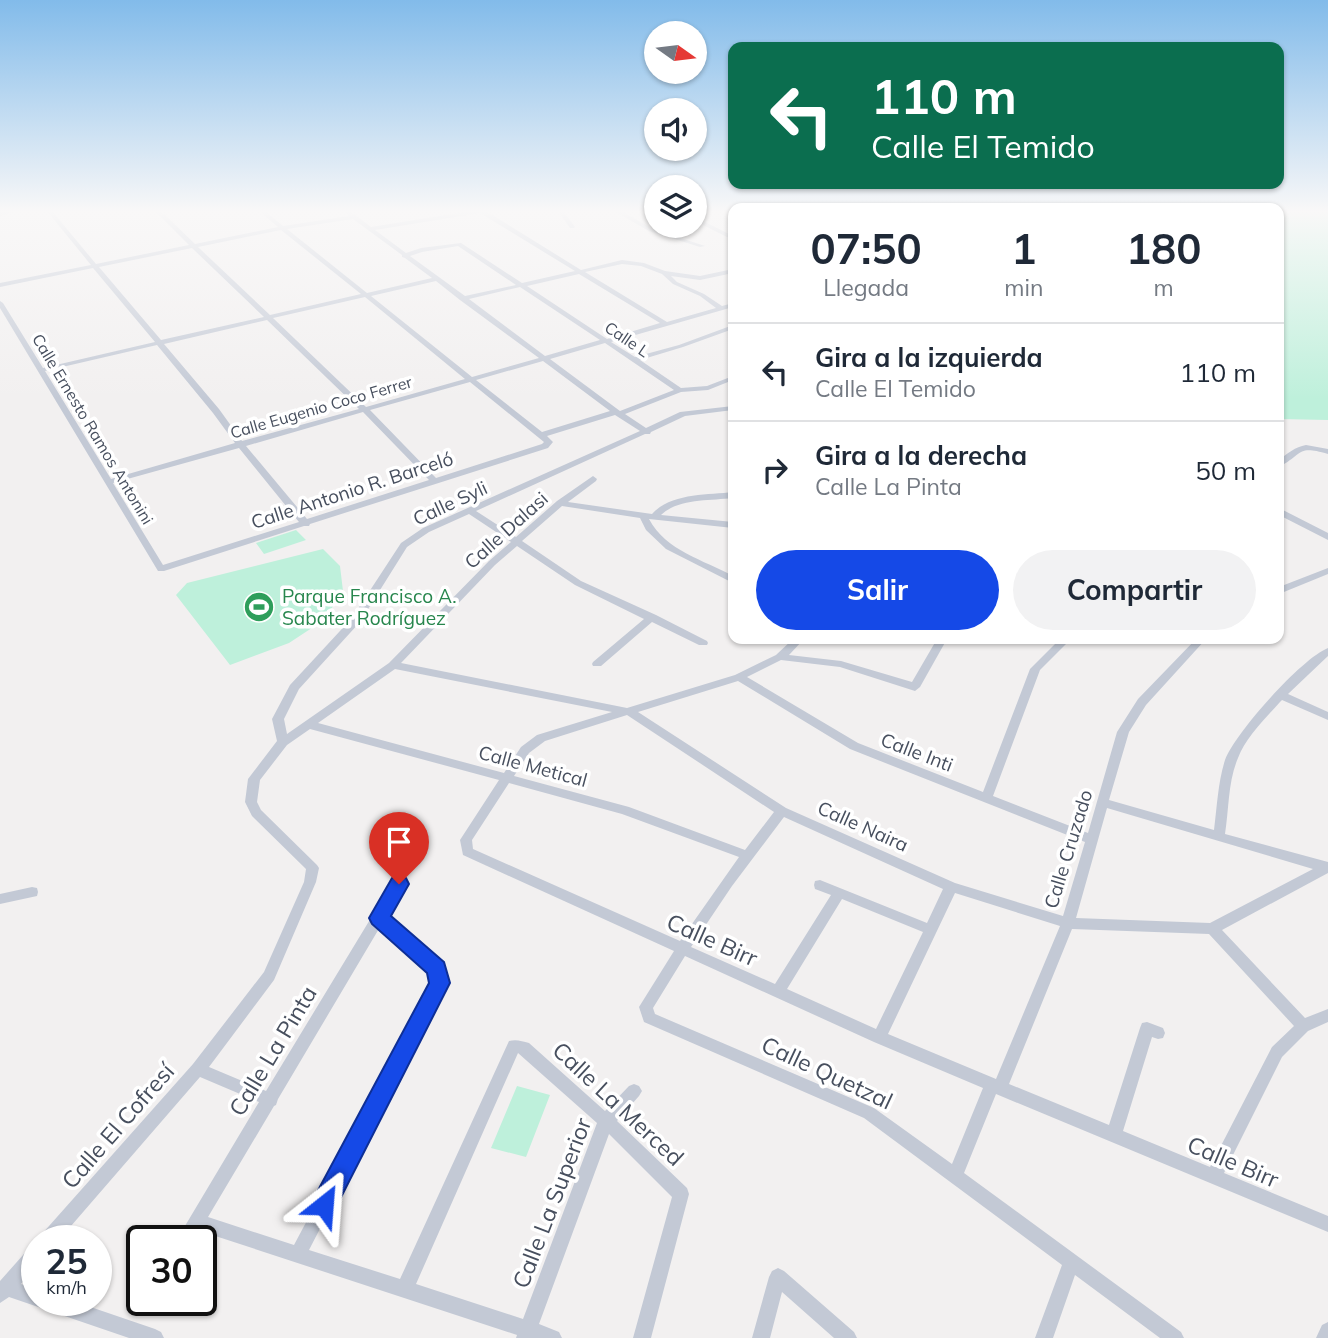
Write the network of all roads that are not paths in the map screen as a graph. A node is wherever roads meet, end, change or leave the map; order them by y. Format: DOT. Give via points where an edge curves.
graph roads {
  1 [pos="57,273"];
  2 [pos="100,273"];
  3 [pos="220,273"];
  4 [pos="339,273"];
  5 [pos="428,273"];
  6 [pos="504,273"];
  7 [pos="569,273"];
  8 [pos="583,273"];
  9 [pos="664,273"];
  10 [pos="667,273"];
  11 [pos="716,273"];
  12 [pos="435,279"];
  13 [pos="0,285"];
  14 [pos="522,285"];
  15 [pos="365,294"];
  16 [pos="462,299"];
  17 [pos="0,303"];
  18 [pos="728,306"];
  19 [pos="720,308"];
  20 [pos="265,317"];
  21 [pos="666,324"];
  22 [pos="728,329"];
  23 [pos="603,340"];
  24 [pos="159,342"];
  25 [pos="542,357"];
  26 [pos="633,360"];
  27 [pos="42,370"];
  28 [pos="470,379"];
  29 [pos="728,380"];
  30 [pos="680,390"];
  31 [pos="728,409"];
  32 [pos="364,410"];
  33 [pos="617,413"];
  34 [pos="647,432"];
  35 [pos="544,438"];
  36 [pos="240,444"];
  37 [pos="1328,452"];
  38 [pos="1284,461"];
  39 [pos="593,479"];
  40 [pos="434,481"];
  41 [pos="108,482"];
  42 [pos="728,496"];
  43 [pos="560,503"];
  44 [pos="471,511"];
  45 [pos="1284,515"];
  46 [pos="648,517"];
  47 [pos="306,524"];
  48 [pos="728,525"];
  49 [pos="1328,537"];
  50 [pos="516,543"];
  51 [pos="161,569"];
  52 [pos="1328,570"];
  53 [pos="728,578"];
  54 [pos="1284,590"];
  55 [pos="652,617"];
  56 [pos="703,643"];
  57 [pos="794,644"];
  58 [pos="940,644"];
  59 [pos="1061,644"];
  60 [pos="1196,644"];
  61 [pos="1328,651"];
  62 [pos="780,657"];
  63 [pos="597,664"];
  64 [pos="393,665"];
  65 [pos="739,677"];
  66 [pos="1281,695"];
  67 [pos="630,712"];
  68 [pos="1328,716"];
  69 [pos="306,724"];
  70 [pos="283,742"];
  71 [pos="508,777"];
  72 [pos="987,797"];
  73 [pos="1104,803"];
  74 [pos="782,811"];
  75 [pos="1219,835"];
  76 [pos="1092,840"];
  77 [pos="746,855"];
  78 [pos="1326,867"];
  79 [pos="399,884"];
  80 [pos="820,886"];
  81 [pos="951,887"];
  82 [pos="32,892"];
  83 [pos="839,893"];
  84 [pos="0,899"];
  85 [pos="379,918"];
  86 [pos="1068,923"];
  87 [pos="1212,929"];
  88 [pos="931,930"];
  89 [pos="680,949"];
  90 [pos="777,992"];
  91 [pos="1328,1014"];
  92 [pos="1303,1026"];
  93 [pos="1158,1033"];
  94 [pos="879,1037"];
  95 [pos="198,1069"];
  96 [pos="996,1086"];
  97 [pos="634,1091"];
  98 [pos="271,1100"];
  99 [pos="606,1121"];
  100 [pos="1114,1135"];
  101 [pos="955,1175"];
  102 [pos="1214,1176"];
  103 [pos="196,1221"];
  104 [pos="1328,1224"];
  105 [pos="61,1225"];
  106 [pos="194,1225"];
  107 [pos="298,1254"];
  108 [pos="1072,1261"];
  109 [pos="21,1270"];
  110 [pos="405,1288"];
  111 [pos="3,1290"];
  112 [pos="21,1294"];
  113 [pos="91,1316"];
  114 [pos="1328,1331"];
  115 [pos="526,1334"];
  116 [pos="155,1338"];
  117 [pos="553,1338"];
  118 [pos="642,1338"];
  119 [pos="761,1338"];
  120 [pos="848,1338"];
  121 [pos="1044,1338"];
  122 [pos="1175,1338"];
  123 [pos="1325,1338"];
  1 -- 13 [label="street"];
  2 -- 24 [label="street"];
  3 -- 20 [label="street"];
  4 -- 15 [label="street"];
  5 -- 12 [label="street"];
  6 -- 14 [label="street, Calle L"];
  7 -- 14 [label="street"];
  8 -- 21 [label="street"];
  9 -- 19 [label="street"];
  10 -- 11 [label="street" via="700,278"];
  12 -- 15 [label="street"];
  12 -- 16 [label="street"];
  14 -- 16 [label="street"];
  14 -- 23 [label="street, Calle L"];
  15 -- 20 [label="street"];
  15 -- 28 [label="street"];
  16 -- 25 [label="street"];
  17 -- 27 [label="street, Calle Ernesto Ramos Antonini"];
  18 -- 19 [label="street, Calle Eugenio Coco Ferrer"];
  19 -- 21 [label="street, Calle Eugenio Coco Ferrer"];
  20 -- 24 [label="street"];
  20 -- 32 [label="street"];
  21 -- 23 [label="street, Calle Eugenio Coco Ferrer"];
  22 -- 26 [label="street"];
  23 -- 25 [label="street, Calle Eugenio Coco Ferrer"];
  23 -- 26 [label="street, Calle L"];
  24 -- 27 [label="street"];
  24 -- 36 [label="street"];
  25 -- 28 [label="street, Calle Eugenio Coco Ferrer"];
  25 -- 33 [label="street"];
  26 -- 30 [label="street, Calle L"];
  27 -- 41 [label="street, Calle Ernesto Ramos Antonini"];
  28 -- 32 [label="street, Calle Eugenio Coco Ferrer"];
  28 -- 35 [label="street"];
  29 -- 30 [label="street" via="708,388"];
  30 -- 33 [label="street"];
  31 -- 34 [label="street, Calle Syli" via="683,414"];
  32 -- 36 [label="street, Calle Eugenio Coco Ferrer"];
  32 -- 40 [label="street"];
  33 -- 34 [label="street"];
  33 -- 35 [label="street, Calle Antonio R. Barceló"];
  34 -- 44 [label="street, Calle Syli"];
  35 -- 40 [label="street, Calle Antonio R. Barceló" via="549,442 545,446"];
  36 -- 41 [label="street, Calle Eugenio Coco Ferrer"];
  36 -- 47 [label="street"];
  37 -- 38 [label="street" via="1305,446"];
  39 -- 43 [label="street, Calle Dalasi"];
  40 -- 47 [label="street, Calle Antonio R. Barceló"];
  41 -- 51 [label="street, Calle Ernesto Ramos Antonini"];
  42 -- 46 [label="street" via="669,505"];
  43 -- 46 [label="street"];
  43 -- 50 [label="street, Calle Dalasi"];
  44 -- 50 [label="street"];
  44 -- 70 [label="street, Calle Syli" via="404,545 356,620 294,687 278,719"];
  45 -- 49 [label="street"];
  46 -- 48 [label="street"];
  46 -- 53 [label="street" via="649,531 692,561"];
  47 -- 51 [label="street, Calle Antonio R. Barceló"];
  50 -- 55 [label="street" via="578,583"];
  50 -- 64 [label="street, Calle Dalasi"];
  52 -- 54 [label="street"];
  55 -- 56 [label="street"];
  55 -- 63 [label="street"];
  57 -- 62 [label="street, Calle Birr"];
  58 -- 62 [label="street" via="915,687 841,664"];
  59 -- 72 [label="street" via="1035,669"];
  60 -- 73 [label="street, Calle Cruzado" via="1142,702 1123,732"];
  61 -- 66 [label="street"];
  62 -- 65 [label="street, Calle Birr"];
  64 -- 67 [label="street, Calle Naira"];
  64 -- 69 [label="street, Calle Dalasi"];
  65 -- 67 [label="street, Calle Birr"];
  65 -- 72 [label="street, Calle Inti" via="853,746"];
  66 -- 68 [label="street"];
  66 -- 75 [label="street" via="1232,756"];
  67 -- 71 [label="street, Calle Birr" via="541,738 526,750"];
  67 -- 74 [label="street, Calle Naira"];
  69 -- 70 [label="street, Calle Dalasi"];
  69 -- 71 [label="street, Calle Metical"];
  70 -- 95 [label="street, Calle Dalasi" via="254,779 251,802 256,813 313,868 310,882 269,976"];
  71 -- 77 [label="street, Calle Metical" via="625,810"];
  71 -- 89 [label="street, Calle Birr" via="466,840 467,852"];
  72 -- 76 [label="street, Calle Inti"];
  73 -- 75 [label="street"];
  73 -- 76 [label="street, Calle Cruzado"];
  74 -- 77 [label="street, Calle Quetzal"];
  74 -- 81 [label="street, Calle Naira"];
  75 -- 78 [label="street"];
  76 -- 86 [label="street, Calle Cruzado"];
  77 -- 89 [label="street, Calle Quetzal"];
  78 -- 87 [label="street"];
  79 -- 85 [label="street, Calle La Pinta"];
  80 -- 83 [label="street"];
  81 -- 86 [label="street, Calle Naira"];
  81 -- 88 [label="street"];
  82 -- 84 [label="street"];
  83 -- 88 [label="street"];
  83 -- 90 [label="street"];
  85 -- 98 [label="street, Calle La Pinta"];
  85 -- 107 [label="street" via="436,969 440,983"];
  86 -- 87 [label="street, Calle Naira"];
  86 -- 96 [label="street, Calle Cruzado"];
  87 -- 92 [label="street"];
  88 -- 94 [label="street"];
  89 -- 90 [label="street, Calle Birr"];
  89 -- 101 [label="street, Calle Quetzal" via="646,1007 649,1018 869,1113"];
  90 -- 94 [label="street, Calle Birr"];
  91 -- 92 [label="street"];
  92 -- 102 [label="street" via="1277,1052"];
  93 -- 100 [label="street" via="1147,1028"];
  94 -- 96 [label="street, Calle Birr"];
  95 -- 98 [label="street, Calle El Cofresí"];
  95 -- 105 [label="street, Calle El Cofresí"];
  96 -- 100 [label="street, Calle Birr"];
  96 -- 101 [label="street, Calle Cruzado"];
  97 -- 99 [label="street, Calle La Superior"];
  98 -- 103 [label="street, Calle La Pinta"];
  99 -- 110 [label="street, Calle La Merced" via="524,1048 514,1046"];
  99 -- 115 [label="street, Calle La Superior"];
  99 -- 118 [label="street, Calle La Merced" via="681,1194"];
  100 -- 102 [label="street, Calle Birr"];
  101 -- 108 [label="street, Calle Quetzal"];
  102 -- 104 [label="street, Calle Birr"];
  103 -- 106 [label="street, Calle La Pinta"];
  103 -- 107 [label="street"];
  107 -- 110 [label="street"];
  108 -- 121 [label="street"];
  108 -- 122 [label="street, Calle Quetzal"];
  109 -- 111 [label="street"];
  110 -- 115 [label="street"];
  111 -- 112 [label="street"];
  113 -- 116 [label="street"];
  114 -- 123 [label="street"];
  115 -- 117 [label="street"];
  119 -- 120 [label="street" via="778,1278"];
}
